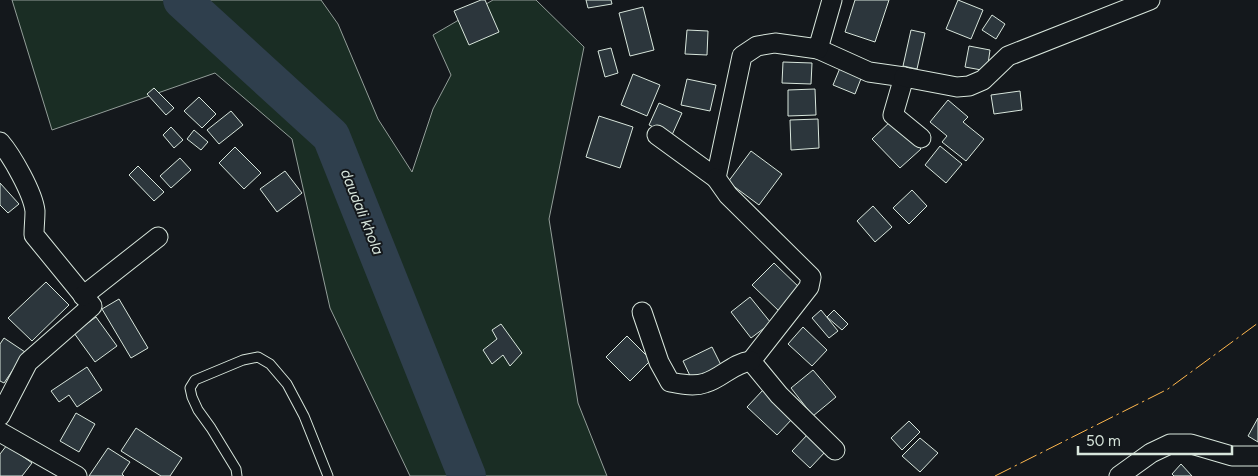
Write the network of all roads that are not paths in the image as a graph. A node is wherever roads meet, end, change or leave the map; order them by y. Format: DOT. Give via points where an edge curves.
graph roads {
  1 [pos="832,0"];
  2 [pos="1150,0"];
  3 [pos="818,48"];
  4 [pos="904,77"];
  5 [pos="657,135"];
  6 [pos="921,138"];
  7 [pos="0,142"];
  8 [pos="716,178"];
  9 [pos="158,237"];
  10 [pos="83,296"];
  11 [pos="642,312"];
  12 [pos="750,361"];
  13 [pos="0,416"];
  14 [pos="0,432"];
  15 [pos="835,450"];
  16 [pos="1258,456"];
  17 [pos="77,476"];
  18 [pos="237,476"];
  19 [pos="328,476"];
  20 [pos="1119,476"];
  1 -- 3 [label="street"];
  2 -- 4 [label="street" via="1008,56 983,80 970,86 957,87"];
  3 -- 4 [label="street" via="869,72"];
  3 -- 8 [label="street" via="775,43 757,46 742,56"];
  4 -- 6 [label="street" via="893,115"];
  5 -- 8 [label="street"];
  7 -- 10 [label="street" via="9,152 32,198 34,235"];
  8 -- 12 [label="street" via="728,195 811,277 809,287"];
  9 -- 10 [label="street"];
  10 -- 13 [label="street" via="92,306 28,362"];
  11 -- 12 [label="street" via="659,362 670,382 687,385 705,383 741,362"];
  12 -- 15 [label="street" via="779,395"];
  14 -- 17 [label="street"];
  16 -- 20 [label="street" via="1232,456 1191,444 1170,444"];
  18 -- 19 [label="lane" via="236,469 198,410 190,388 195,380 258,357 270,364 287,384 304,416"];
}
